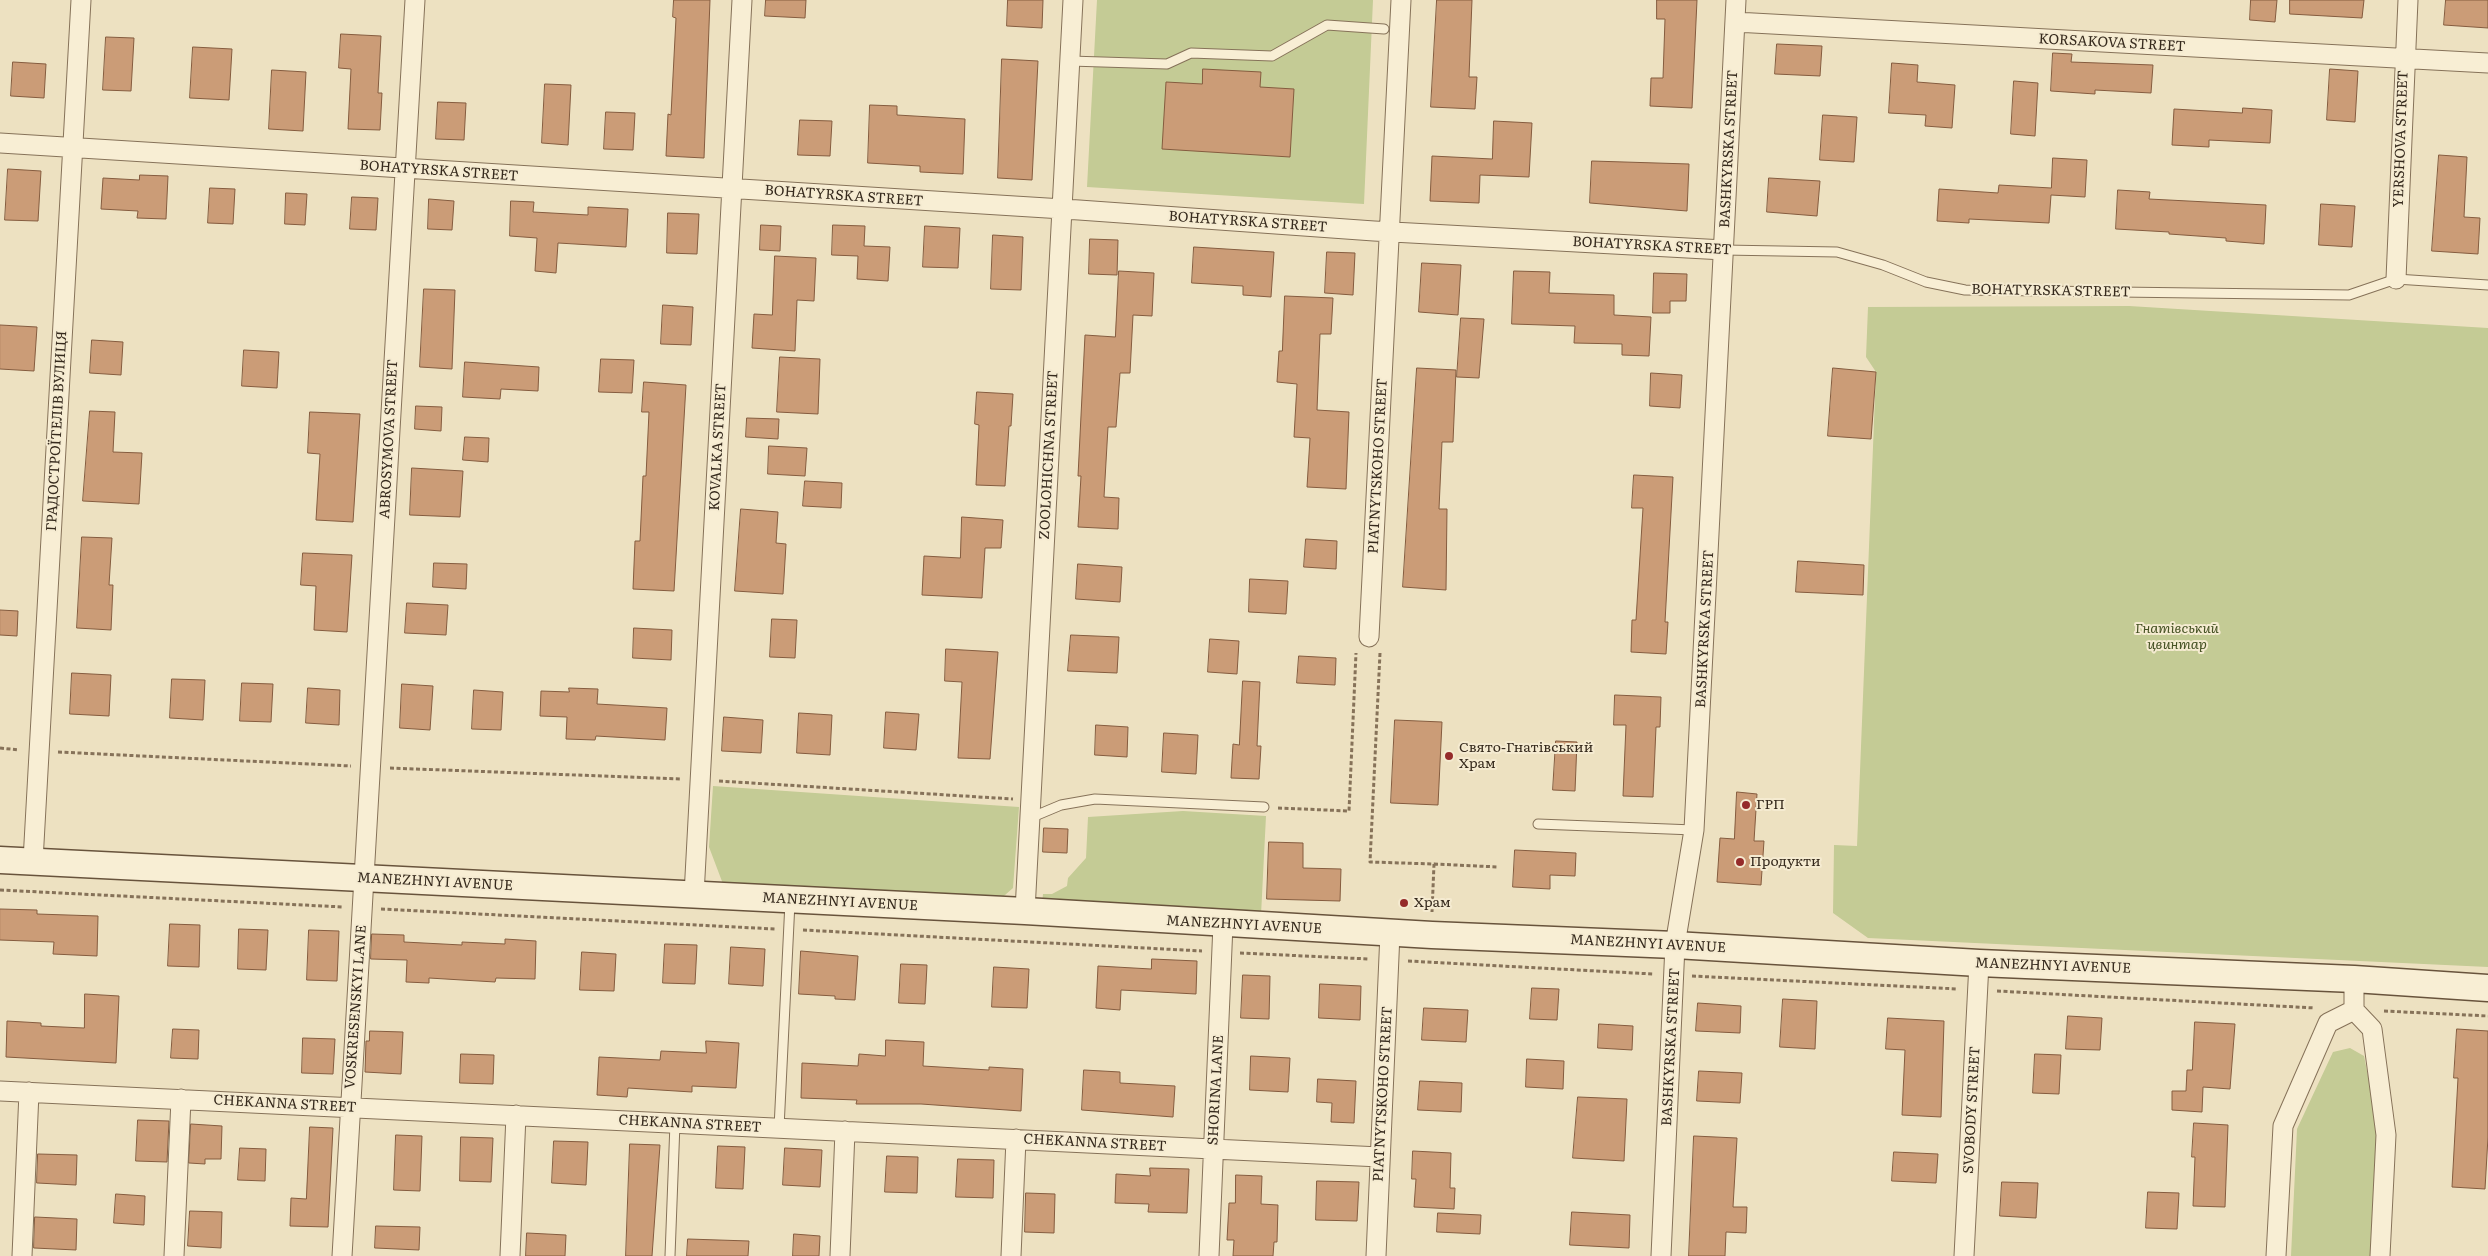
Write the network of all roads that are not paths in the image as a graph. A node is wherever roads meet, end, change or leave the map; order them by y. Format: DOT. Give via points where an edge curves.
graph roads {
  1 [pos="81,0"];
  2 [pos="415,0"];
  3 [pos="742,0"];
  4 [pos="1073,0"];
  5 [pos="1401,0"];
  6 [pos="1736,0"];
  7 [pos="2408,0"];
  8 [pos="1735,22"];
  9 [pos="1384,29"];
  10 [pos="2404,59"];
  11 [pos="1070,61"];
  12 [pos="2488,63"];
  13 [pos="0,143"];
  14 [pos="73,148"];
  15 [pos="405,168"];
  16 [pos="732,189"];
  17 [pos="1062,209"];
  18 [pos="1390,230"];
  19 [pos="1724,250"];
  20 [pos="2396,279"];
  21 [pos="2488,285"];
  22 [pos="1369,637"];
  23 [pos="1264,807"];
  24 [pos="1030,809"];
  25 [pos="1538,824"];
  26 [pos="1694,830"];
  27 [pos="0,860"];
  28 [pos="33,862"];
  29 [pos="363,878"];
  30 [pos="694,895"];
  31 [pos="791,900"];
  32 [pos="1025,911"];
  33 [pos="1223,924"];
  34 [pos="1390,933"];
  35 [pos="1675,945"];
  36 [pos="1980,963"];
  37 [pos="2354,979"];
  38 [pos="2488,988"];
  39 [pos="2354,1010"];
  40 [pos="0,1091"];
  41 [pos="29,1092"];
  42 [pos="181,1099"];
  43 [pos="349,1107"];
  44 [pos="516,1116"];
  45 [pos="675,1123"];
  46 [pos="778,1128"];
  47 [pos="845,1131"];
  48 [pos="1016,1139"];
  49 [pos="1213,1148"];
  50 [pos="1380,1156"];
  51 [pos="22,1256"];
  52 [pos="174,1256"];
  53 [pos="342,1256"];
  54 [pos="510,1256"];
  55 [pos="670,1256"];
  56 [pos="840,1256"];
  57 [pos="1011,1256"];
  58 [pos="1209,1256"];
  59 [pos="1376,1256"];
  60 [pos="1661,1256"];
  61 [pos="1964,1256"];
  62 [pos="2276,1256"];
  63 [pos="2380,1256"];
  1 -- 14 [label="street, ГРАДОСТРОЇТЕЛIВ ВУЛИЦЯ"];
  2 -- 15 [label="street, ABROSYMOVA STREET"];
  3 -- 16 [label="street, KOVALKA STREET"];
  4 -- 11 [label="street, ZOOLOHICHNA STREET"];
  5 -- 18 [label="street, PIATNYTSKOHO STREET"];
  6 -- 8 [label="street, BASHKYRSKA STREET"];
  7 -- 10 [label="street, YERSHOVA STREET"];
  8 -- 10 [label="street, KORSAKOVA STREET"];
  8 -- 19 [label="street, BASHKYRSKA STREET"];
  9 -- 11 [label="lane" via="1327,25 1272,56 1191,53 1167,64"];
  10 -- 12 [label="street, KORSAKOVA STREET"];
  10 -- 20 [label="street, YERSHOVA STREET"];
  11 -- 17 [label="street, ZOOLOHICHNA STREET"];
  13 -- 14 [label="street, BOHATYRSKA STREET"];
  14 -- 15 [label="street, BOHATYRSKA STREET"];
  14 -- 28 [label="street, ГРАДОСТРОЇТЕЛIВ ВУЛИЦЯ"];
  15 -- 16 [label="street, BOHATYRSKA STREET"];
  15 -- 29 [label="street, ABROSYMOVA STREET"];
  16 -- 17 [label="street, BOHATYRSKA STREET"];
  16 -- 30 [label="street, KOVALKA STREET"];
  17 -- 18 [label="street, BOHATYRSKA STREET"];
  17 -- 24 [label="street, ZOOLOHICHNA STREET"];
  18 -- 19 [label="street, BOHATYRSKA STREET"];
  18 -- 22 [label="street, PIATNYTSKOHO STREET"];
  19 -- 20 [label="lane, BOHATYRSKA STREET" via="1837,252 1926,282 1965,290 2349,295"];
  19 -- 26 [label="street, BASHKYRSKA STREET"];
  20 -- 21 [label="lane, BOHATYRSKA STREET"];
  23 -- 24 [label="lane" via="1095,799"];
  24 -- 32 [label="street, ZOOLOHICHNA STREET"];
  25 -- 26 [label="lane"];
  26 -- 35 [label="street, BASHKYRSKA STREET"];
  27 -- 28 [label="street, MANEZHNYI AVENUE"];
  28 -- 29 [label="street, MANEZHNYI AVENUE"];
  29 -- 30 [label="street, MANEZHNYI AVENUE"];
  29 -- 43 [label="street, VOSKRESENSKYI LANE"];
  30 -- 31 [label="street, MANEZHNYI AVENUE"];
  31 -- 32 [label="street, MANEZHNYI AVENUE"];
  31 -- 46 [label="lane"];
  32 -- 33 [label="street, MANEZHNYI AVENUE"];
  33 -- 34 [label="street, MANEZHNYI AVENUE"];
  33 -- 49 [label="street, SHORINA LANE"];
  34 -- 35 [label="street, MANEZHNYI AVENUE"];
  34 -- 50 [label="street, PIATNYTSKOHO STREET"];
  35 -- 36 [label="street, MANEZHNYI AVENUE"];
  35 -- 60 [label="street, BASHKYRSKA STREET"];
  36 -- 37 [label="street, MANEZHNYI AVENUE"];
  36 -- 61 [label="street, SVOBODY STREET"];
  37 -- 38 [label="street, MANEZHNYI AVENUE"];
  37 -- 39 [label="street"];
  39 -- 62 [label="street" via="2328,1023 2283,1126"];
  39 -- 63 [label="street" via="2372,1029 2386,1135"];
  40 -- 41 [label="street, CHEKANNA STREET"];
  41 -- 42 [label="street, CHEKANNA STREET"];
  41 -- 51 [label="street"];
  42 -- 43 [label="street, CHEKANNA STREET"];
  42 -- 52 [label="street"];
  43 -- 44 [label="street, CHEKANNA STREET"];
  43 -- 53 [label="street, VOSKRESENSKYI LANE"];
  44 -- 45 [label="street, CHEKANNA STREET"];
  44 -- 54 [label="street"];
  45 -- 46 [label="street, CHEKANNA STREET"];
  45 -- 55 [label="lane"];
  46 -- 47 [label="street, CHEKANNA STREET"];
  47 -- 48 [label="street, CHEKANNA STREET"];
  47 -- 56 [label="street"];
  48 -- 49 [label="street, CHEKANNA STREET"];
  48 -- 57 [label="street"];
  49 -- 50 [label="street, CHEKANNA STREET"];
  49 -- 58 [label="street, SHORINA LANE"];
  50 -- 59 [label="street, PIATNYTSKOHO STREET"];
}
